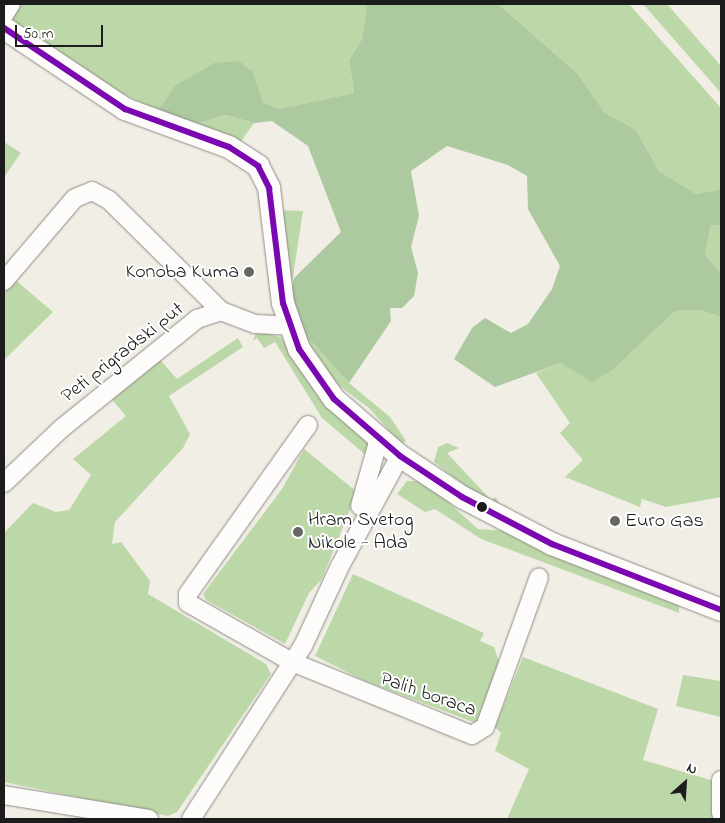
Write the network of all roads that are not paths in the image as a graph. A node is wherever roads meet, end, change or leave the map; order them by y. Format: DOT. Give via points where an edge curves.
graph roads {
  1 [pos="11,4"];
  2 [pos="4,15"];
  3 [pos="4,28"];
  4 [pos="4,281"];
  5 [pos="221,311"];
  6 [pos="290,326"];
  7 [pos="308,425"];
  8 [pos="379,439"];
  9 [pos="400,456"];
  10 [pos="4,483"];
  11 [pos="340,566"];
  12 [pos="539,577"];
  13 [pos="721,610"];
  14 [pos="292,662"];
  15 [pos="721,780"];
  16 [pos="4,794"];
  17 [pos="721,813"];
  18 [pos="149,819"];
  19 [pos="191,819"];
  1 -- 2 [label="street"];
  3 -- 6 [label="main road" via="125,109 229,147 258,166 269,188 279,285"];
  4 -- 5 [label="street" via="75,198 92,191 109,200"];
  5 -- 6 [label="street" via="255,324"];
  5 -- 10 [label="street, Peti prigradski put" via="181,331 62,428"];
  6 -- 8 [label="main road" via="324,389"];
  7 -- 14 [label="street, Palih boraca" via="186,599 229,629"];
  8 -- 9 [label="main road"];
  8 -- 11 [label="street"];
  9 -- 11 [label="street"];
  9 -- 13 [label="main road" via="462,497 552,544"];
  11 -- 14 [label="street"];
  12 -- 14 [label="street, Palih boraca" via="485,727 478,735 370,698"];
  14 -- 19 [label="street"];
  15 -- 17 [label="street"];
  16 -- 18 [label="street"];
}
